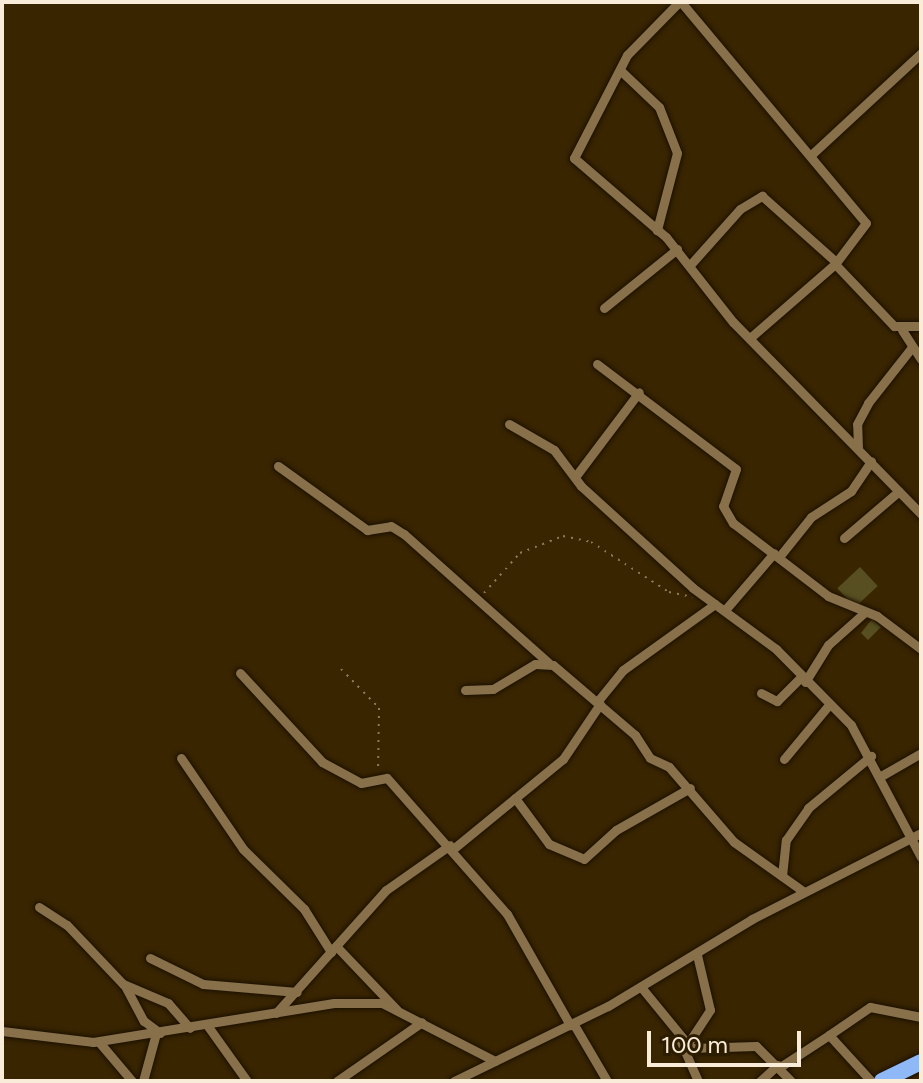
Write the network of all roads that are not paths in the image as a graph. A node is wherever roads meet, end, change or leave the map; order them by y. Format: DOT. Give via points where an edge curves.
graph roads {
  1 [pos="680,2"];
  2 [pos="921,53"];
  3 [pos="620,70"];
  4 [pos="811,155"];
  5 [pos="657,230"];
  6 [pos="677,249"];
  7 [pos="836,263"];
  8 [pos="690,265"];
  9 [pos="604,308"];
  10 [pos="921,326"];
  11 [pos="902,330"];
  12 [pos="750,338"];
  13 [pos="912,347"];
  14 [pos="921,359"];
  15 [pos="597,364"];
  16 [pos="639,392"];
  17 [pos="509,424"];
  18 [pos="858,448"];
  19 [pos="871,461"];
  20 [pos="278,466"];
  21 [pos="575,477"];
  22 [pos="899,491"];
  23 [pos="921,514"];
  24 [pos="844,538"];
  25 [pos="777,555"];
  26 [pos="715,604"];
  27 [pos="725,610"];
  28 [pos="865,612"];
  29 [pos="921,649"];
  30 [pos="549,663"];
  31 [pos="240,673"];
  32 [pos="803,680"];
  33 [pos="465,690"];
  34 [pos="761,693"];
  35 [pos="599,703"];
  36 [pos="828,706"];
  37 [pos="921,753"];
  38 [pos="871,756"];
  39 [pos="181,758"];
  40 [pos="784,759"];
  41 [pos="881,776"];
  42 [pos="690,788"];
  43 [pos="515,798"];
  44 [pos="921,833"];
  45 [pos="910,838"];
  46 [pos="451,847"];
  47 [pos="921,857"];
  48 [pos="782,876"];
  49 [pos="804,892"];
  50 [pos="39,907"];
  51 [pos="334,949"];
  52 [pos="697,955"];
  53 [pos="150,958"];
  54 [pos="125,986"];
  55 [pos="641,987"];
  56 [pos="297,992"];
  57 [pos="397,1010"];
  58 [pos="276,1013"];
  59 [pos="918,1017"];
  60 [pos="422,1022"];
  61 [pos="572,1024"];
  62 [pos="207,1025"];
  63 [pos="921,1026"];
  64 [pos="190,1028"];
  65 [pos="2,1031"];
  66 [pos="158,1033"];
  67 [pos="829,1035"];
  68 [pos="99,1042"];
  69 [pos="683,1042"];
  70 [pos="495,1061"];
  71 [pos="921,1062"];
  72 [pos="779,1066"];
  73 [pos="132,1081"];
  74 [pos="143,1081"];
  75 [pos="247,1081"];
  76 [pos="337,1081"];
  77 [pos="454,1081"];
  78 [pos="607,1081"];
  79 [pos="698,1081"];
  80 [pos="760,1081"];
  81 [pos="791,1081"];
  82 [pos="871,1081"];
  83 [pos="882,1081"];
  1 -- 3 [label="street"];
  1 -- 4 [label="street" via="755,98"];
  2 -- 4 [label="street"];
  3 -- 5 [label="street" via="659,107 677,153"];
  3 -- 5 [label="street" via="574,158"];
  4 -- 7 [label="street" via="864,216 863,234"];
  5 -- 6 [label="street"];
  6 -- 8 [label="street"];
  6 -- 9 [label="street"];
  7 -- 8 [label="street" via="762,196 740,209"];
  7 -- 11 [label="street"];
  7 -- 12 [label="street"];
  8 -- 12 [label="street"];
  10 -- 11 [label="street"];
  11 -- 13 [label="street"];
  12 -- 18 [label="street"];
  13 -- 14 [label="street"];
  13 -- 18 [label="street" via="868,403 857,424"];
  15 -- 16 [label="street"];
  16 -- 21 [label="street"];
  16 -- 25 [label="street" via="736,469 724,512"];
  17 -- 21 [label="street" via="554,450"];
  18 -- 19 [label="street"];
  19 -- 22 [label="street"];
  19 -- 25 [label="street" via="851,491 811,517"];
  20 -- 30 [label="street" via="367,530 395,527"];
  21 -- 26 [label="street"];
  22 -- 23 [label="street"];
  22 -- 24 [label="street"];
  25 -- 27 [label="street"];
  25 -- 28 [label="street" via="828,596"];
  26 -- 27 [label="street"];
  26 -- 35 [label="street" via="623,670"];
  27 -- 32 [label="street"];
  28 -- 29 [label="street"];
  28 -- 32 [label="street" via="828,645"];
  30 -- 33 [label="street" via="493,689"];
  30 -- 35 [label="street"];
  31 -- 46 [label="street" via="322,762 361,783 378,775"];
  32 -- 34 [label="street" via="777,701"];
  32 -- 36 [label="street"];
  35 -- 42 [label="street"];
  35 -- 43 [label="street" via="563,759"];
  36 -- 38 [label="street"];
  36 -- 40 [label="street"];
  37 -- 41 [label="street"];
  38 -- 41 [label="street"];
  38 -- 48 [label="street" via="808,808 786,840"];
  39 -- 51 [label="street" via="243,849 304,909"];
  41 -- 45 [label="street"];
  42 -- 43 [label="street" via="616,830 584,859 549,844"];
  42 -- 48 [label="street" via="725,834"];
  43 -- 46 [label="street"];
  44 -- 45 [label="street"];
  45 -- 47 [label="street"];
  45 -- 49 [label="street"];
  46 -- 51 [label="street" via="386,890"];
  46 -- 61 [label="street" via="507,914"];
  48 -- 49 [label="street"];
  49 -- 52 [label="street"];
  50 -- 54 [label="street" via="67,925"];
  51 -- 56 [label="street"];
  51 -- 57 [label="street"];
  52 -- 55 [label="street"];
  52 -- 69 [label="street" via="710,1010"];
  53 -- 56 [label="street" via="203,984"];
  54 -- 64 [label="street" via="168,1003"];
  54 -- 66 [label="street" via="144,1021"];
  55 -- 61 [label="street"];
  55 -- 69 [label="street"];
  56 -- 58 [label="street"];
  57 -- 58 [label="street" via="356,1001"];
  57 -- 60 [label="street"];
  58 -- 62 [label="street"];
  59 -- 63 [label="street"];
  59 -- 67 [label="street" via="870,1007"];
  60 -- 70 [label="street"];
  60 -- 76 [label="street"];
  61 -- 70 [label="street"];
  61 -- 78 [label="street"];
  62 -- 64 [label="street"];
  62 -- 75 [label="street"];
  64 -- 66 [label="street"];
  65 -- 68 [label="street"];
  66 -- 68 [label="street"];
  66 -- 74 [label="street"];
  67 -- 72 [label="street"];
  67 -- 82 [label="street"];
  68 -- 73 [label="street"];
  69 -- 72 [label="street" via="749,1044"];
  69 -- 79 [label="street"];
  70 -- 77 [label="street"];
  71 -- 83 [label="highway"];
  72 -- 80 [label="street"];
  72 -- 81 [label="street"];
}
